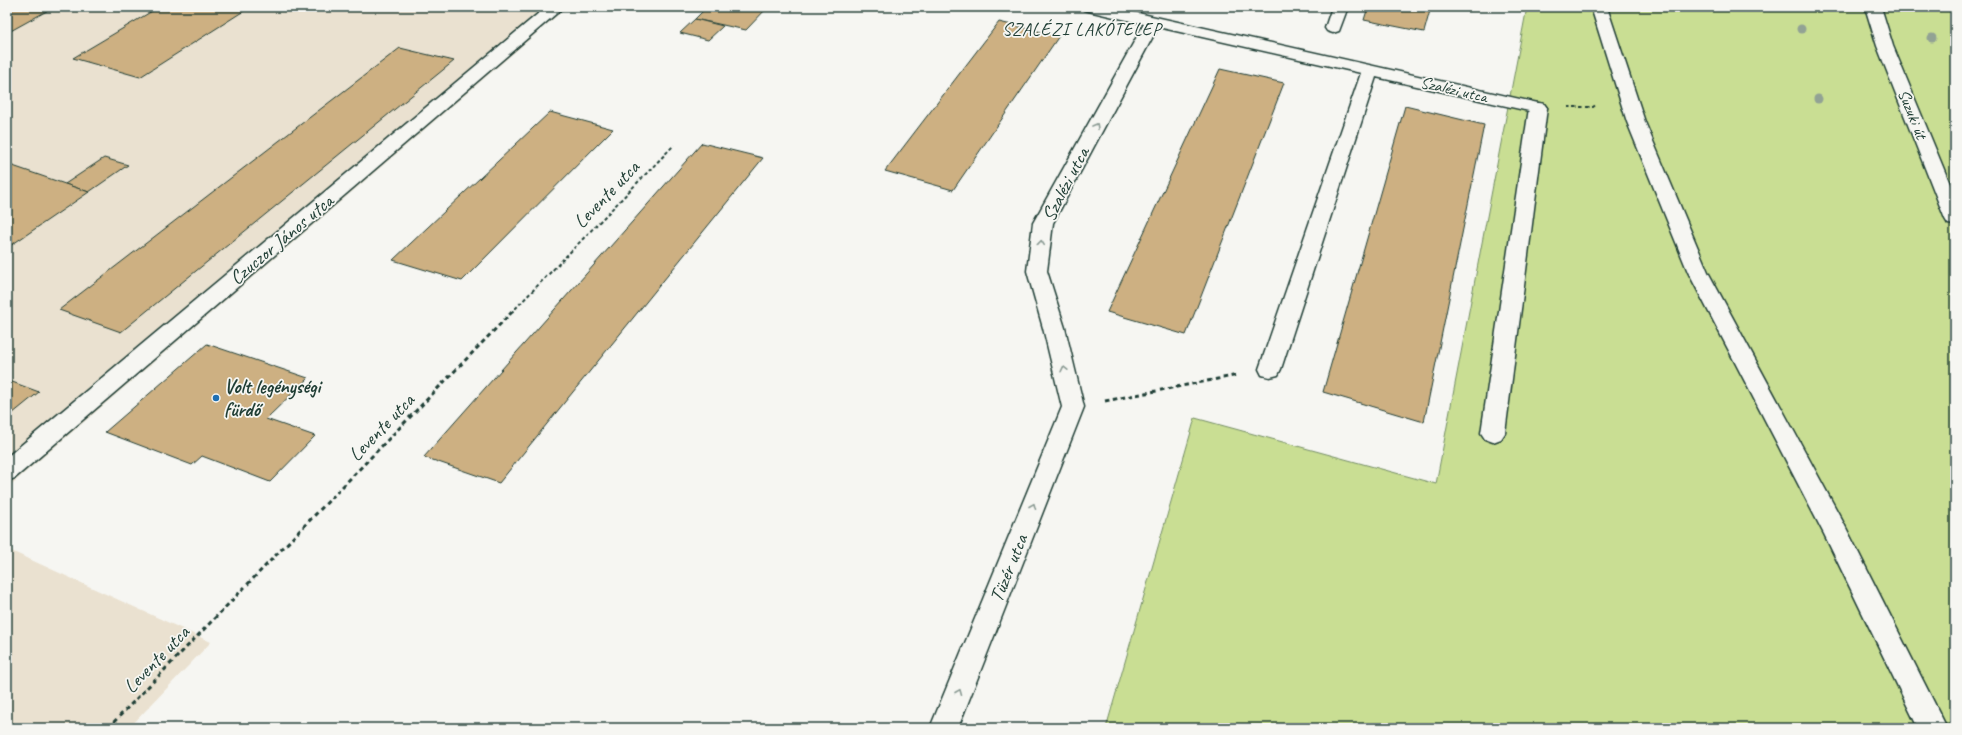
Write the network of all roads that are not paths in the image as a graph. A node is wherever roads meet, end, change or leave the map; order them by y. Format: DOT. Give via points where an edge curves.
graph roads {
  1 [pos="556,7"];
  2 [pos="1090,7"];
  3 [pos="1340,7"];
  4 [pos="1599,7"];
  5 [pos="1873,7"];
  6 [pos="1153,22"];
  7 [pos="1321,59"];
  8 [pos="1370,70"];
  9 [pos="1955,219"];
  10 [pos="1270,369"];
  11 [pos="1073,407"];
  12 [pos="1493,433"];
  13 [pos="7,471"];
  14 [pos="944,728"];
  15 [pos="1933,728"];
  1 -- 13 [label="street, Czuczor János utca"];
  2 -- 6 [label="street, Szalézi utca"];
  3 -- 7 [label="street"];
  4 -- 15 [label="street" via="1636,122 1698,272 1833,526"];
  5 -- 9 [label="street, Suzuki út" via="1885,46"];
  6 -- 7 [label="street, Szalézi utca"];
  11 -- 6 [label="street, Szalézi utca, one-way" via="1038,272 1043,223"];
  7 -- 8 [label="street, Szalézi utca"];
  8 -- 10 [label="street"];
  8 -- 12 [label="street, Szalézi utca" via="1538,108"];
  14 -- 11 [label="street, Tüzér utca, one-way"];
}
